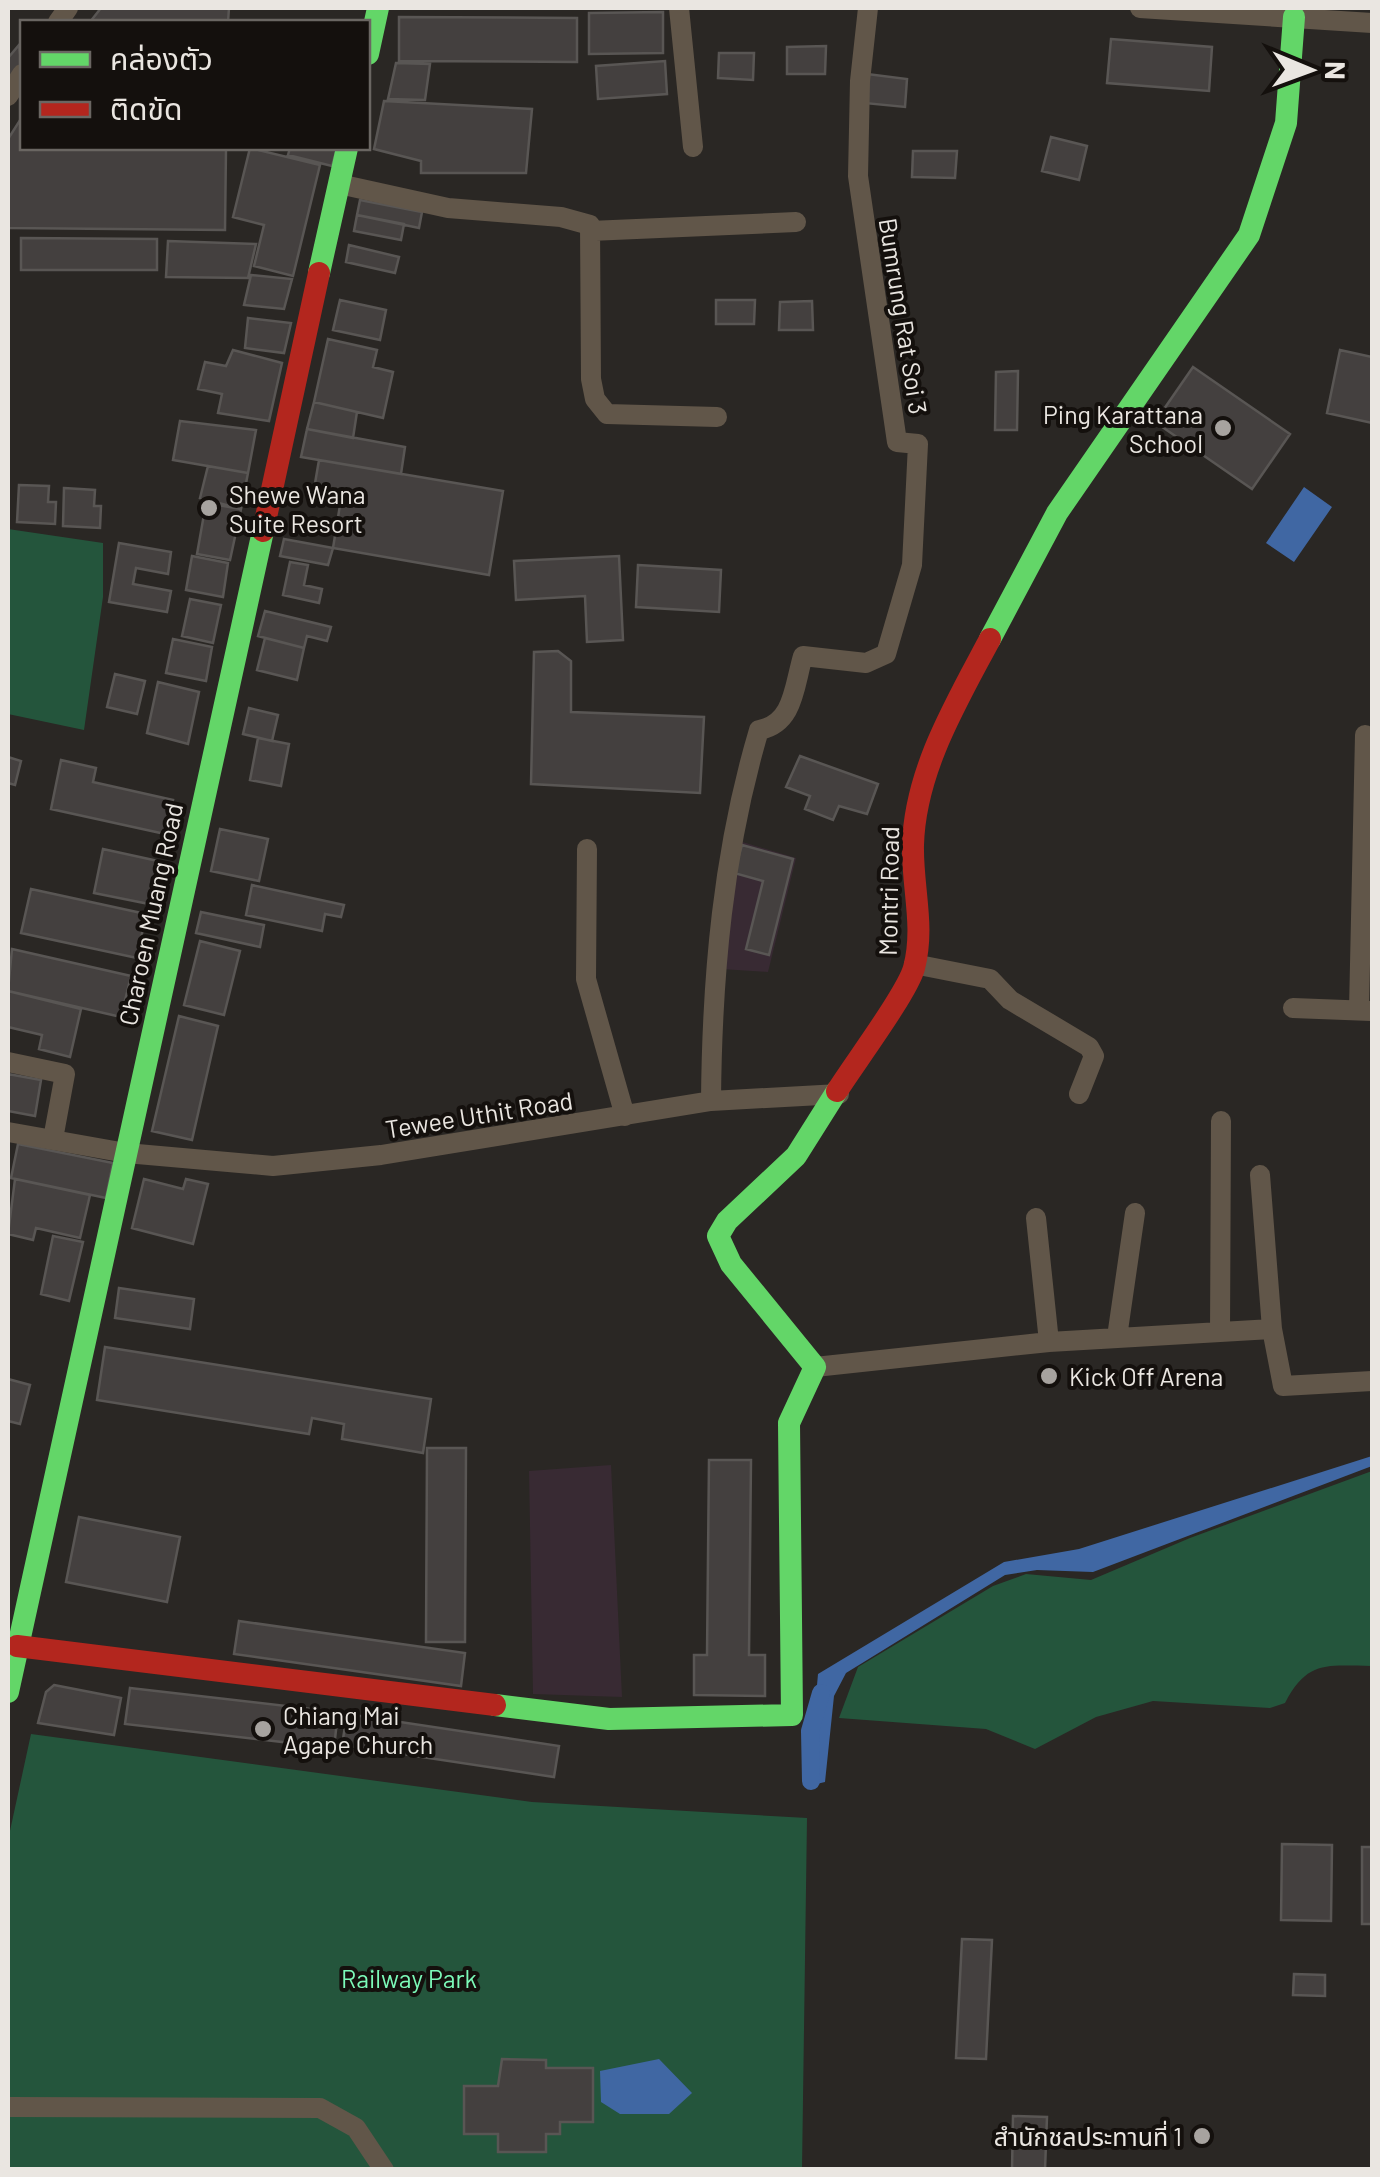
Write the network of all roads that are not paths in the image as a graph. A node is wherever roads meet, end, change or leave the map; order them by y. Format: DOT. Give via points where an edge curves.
graph roads {
  1 [pos="378,8"];
  2 [pos="679,8"];
  3 [pos="868,8"];
  4 [pos="1140,8"];
  5 [pos="1294,17"];
  6 [pos="1372,23"];
  7 [pos="370,45"];
  8 [pos="693,146"];
  9 [pos="347,150"];
  10 [pos="339,184"];
  11 [pos="796,222"];
  12 [pos="590,231"];
  13 [pos="717,417"];
  14 [pos="1365,735"];
  15 [pos="588,850"];
  16 [pos="1368,858"];
  17 [pos="914,964"];
  18 [pos="1293,1008"];
  19 [pos="1366,1010"];
  20 [pos="8,1062"];
  21 [pos="839,1094"];
  22 [pos="1079,1094"];
  23 [pos="711,1101"];
  24 [pos="625,1116"];
  25 [pos="1221,1121"];
  26 [pos="8,1132"];
  27 [pos="53,1140"];
  28 [pos="126,1154"];
  29 [pos="1260,1175"];
  30 [pos="1135,1213"];
  31 [pos="1036,1218"];
  32 [pos="1272,1329"];
  33 [pos="1220,1332"];
  34 [pos="1118,1337"];
  35 [pos="1050,1342"];
  36 [pos="815,1367"];
  37 [pos="1372,1381"];
  38 [pos="18,1646"];
  39 [pos="8,1686"];
  40 [pos="8,2106"];
  41 [pos="384,2170"];
  1 -- 7 [label="street"];
  2 -- 8 [label="street"];
  3 -- 23 [label="street, Bumrung Rat Soi 3" via="858,176 897,442 918,444 912,565 886,654 866,663 802,656 786,717 776,728 759,730 720,920"];
  4 -- 5 [label="street"];
  5 -- 6 [label="street"];
  5 -- 17 [label="street, Montri Road" via="1286,123 1248,235 1057,513 945,723 920,795 913,846 920,914"];
  9 -- 10 [label="street, Charoen Muang Road"];
  10 -- 12 [label="street" via="448,208 562,217 590,225"];
  10 -- 28 [label="street, Charoen Muang Road"];
  11 -- 12 [label="street"];
  12 -- 13 [label="street" via="595,399 608,414"];
  14 -- 16 [label="street"];
  15 -- 24 [label="street" via="586,979"];
  16 -- 19 [label="street"];
  17 -- 21 [label="street, Montri Road"];
  17 -- 22 [label="street" via="990,979 1010,1000 1089,1047 1094,1056"];
  18 -- 19 [label="street"];
  20 -- 27 [label="street" via="65,1074"];
  21 -- 23 [label="street, Tewee Uthit Road"];
  21 -- 36 [label="street, Montri Road" via="796,1156 718,1236 731,1264"];
  23 -- 24 [label="street, Tewee Uthit Road"];
  24 -- 28 [label="street, Tewee Uthit Road" via="273,1166"];
  25 -- 33 [label="street"];
  26 -- 27 [label="street, Tewee Uthit Road"];
  27 -- 28 [label="street, Tewee Uthit Road"];
  28 -- 38 [label="street, Charoen Muang Road"];
  29 -- 32 [label="street"];
  30 -- 34 [label="street"];
  31 -- 35 [label="street"];
  32 -- 33 [label="street"];
  32 -- 37 [label="street" via="1283,1386"];
  33 -- 34 [label="street"];
  34 -- 35 [label="street"];
  35 -- 36 [label="street"];
  36 -- 38 [label="street" via="789,1423 792,1715 609,1719"];
  38 -- 39 [label="street, Charoen Muang Road"];
  40 -- 41 [label="street" via="320,2108 356,2128"];
}
